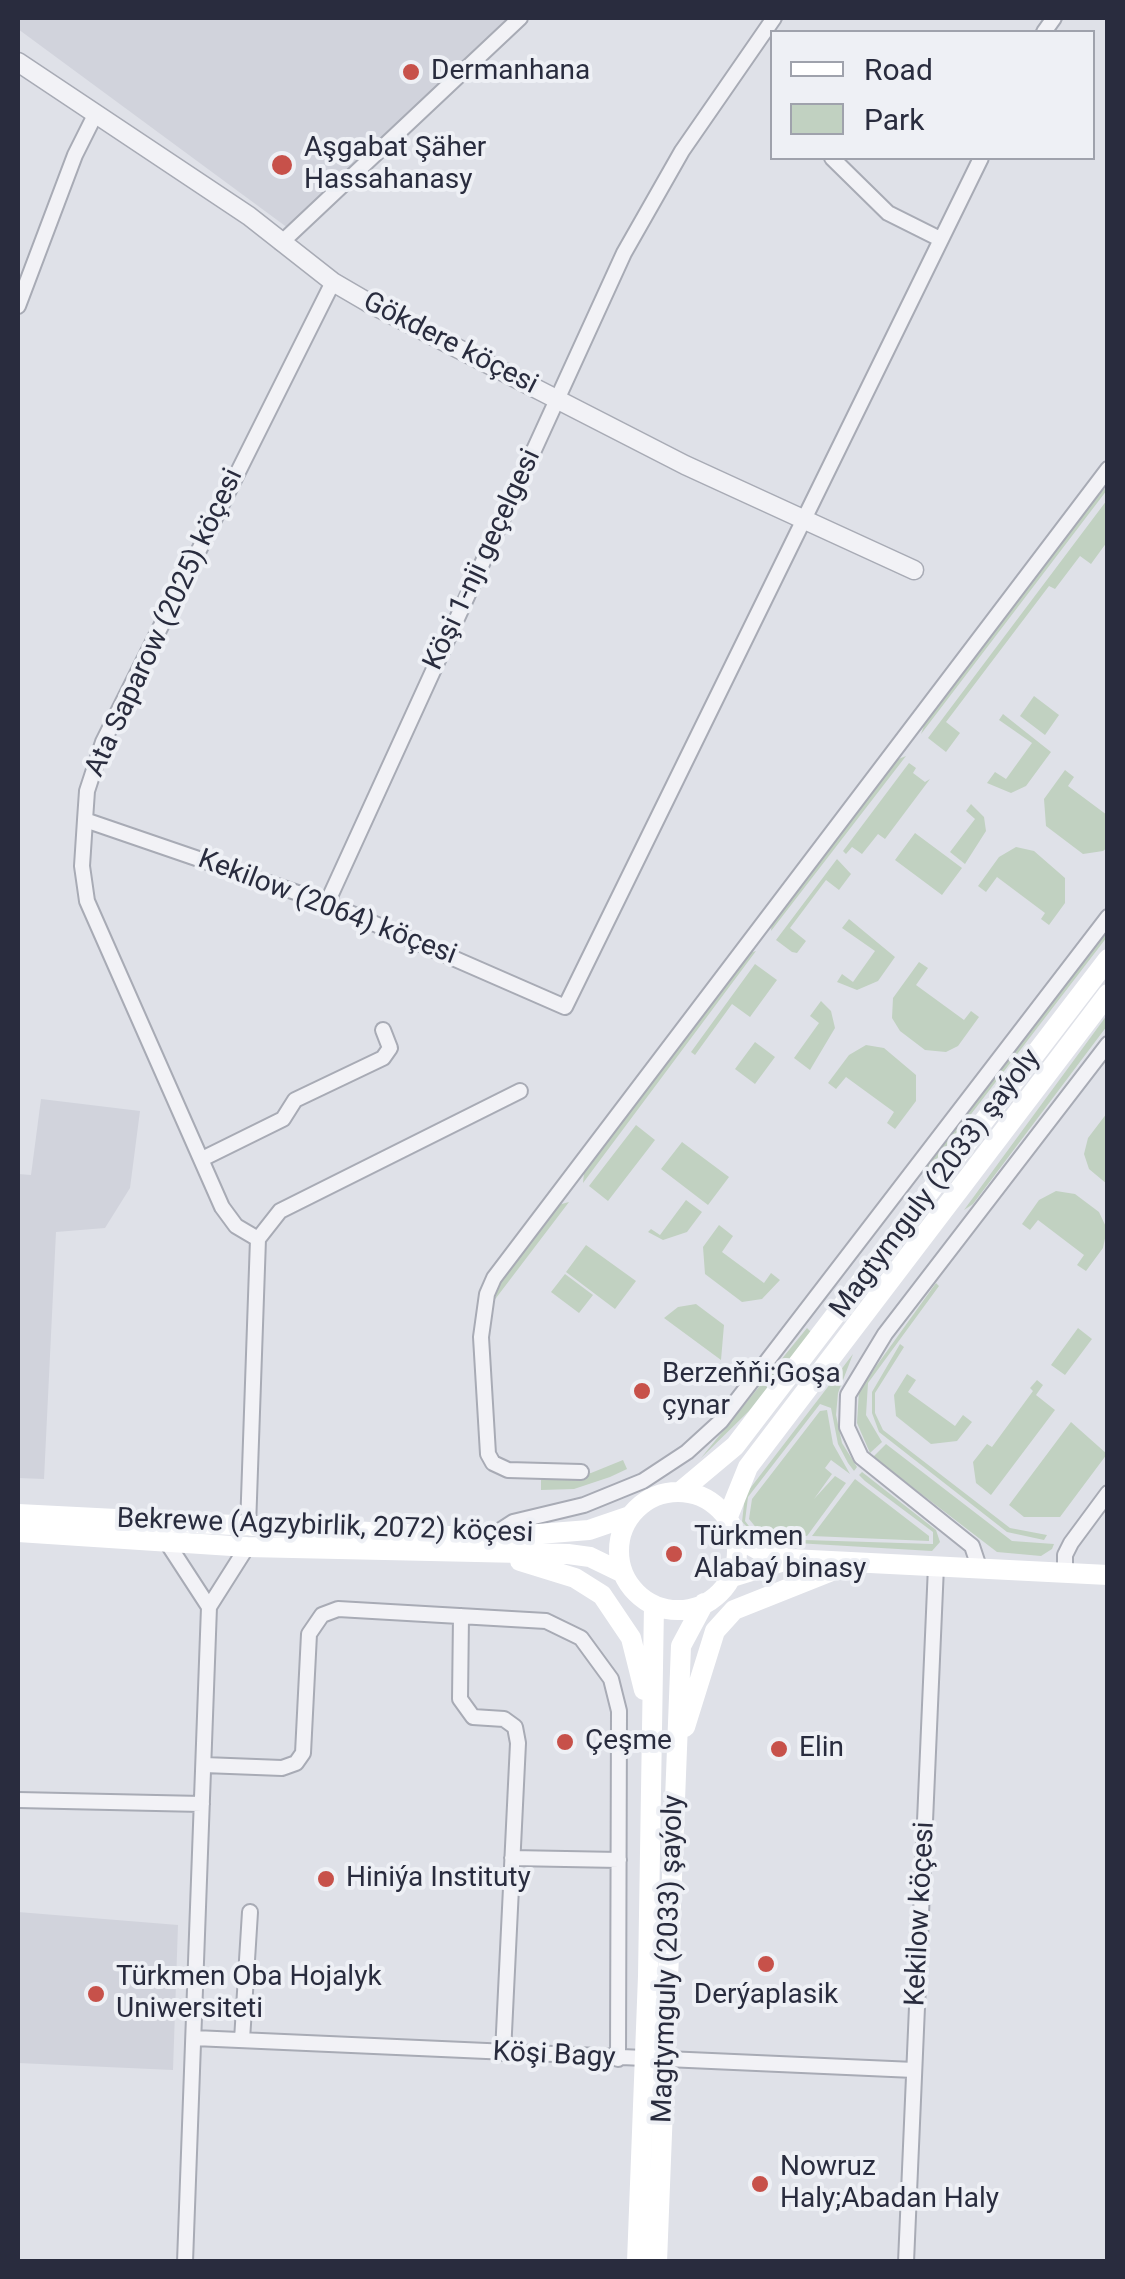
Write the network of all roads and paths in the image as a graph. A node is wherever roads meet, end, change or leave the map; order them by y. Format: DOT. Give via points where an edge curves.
graph roads {
  1 [pos="520,18"];
  2 [pos="774,18"];
  3 [pos="18,62"];
  4 [pos="95,114"];
  5 [pos="834,160"];
  6 [pos="980,160"];
  7 [pos="940,239"];
  8 [pos="281,243"];
  9 [pos="333,282"];
  10 [pos="18,306"];
  11 [pos="556,399"];
  12 [pos="1108,469"];
  13 [pos="806,522"];
  14 [pos="914,570"];
  15 [pos="84,820"];
  16 [pos="327,903"];
  17 [pos="1108,916"];
  18 [pos="1108,959"];
  19 [pos="1108,994"];
  20 [pos="384,1030"];
  21 [pos="1108,1044"];
  22 [pos="520,1091"];
  23 [pos="202,1159"];
  24 [pos="893,1196"];
  25 [pos="923,1219"];
  26 [pos="258,1239"];
  27 [pos="953,1243"];
  28 [pos="823,1290"];
  29 [pos="844,1304"];
  30 [pos="864,1319"];
  31 [pos="885,1334"];
  32 [pos="581,1472"];
  33 [pos="680,1492"];
  34 [pos="1108,1493"];
  35 [pos="18,1514"];
  36 [pos="630,1516"];
  37 [pos="730,1527"];
  38 [pos="18,1532"];
  39 [pos="248,1537"];
  40 [pos="166,1541"];
  41 [pos="488,1545"];
  42 [pos="790,1559"];
  43 [pos="855,1562"];
  44 [pos="936,1566"];
  45 [pos="979,1566"];
  46 [pos="623,1573"];
  47 [pos="1064,1573"];
  48 [pos="1108,1575"];
  49 [pos="730,1578"];
  50 [pos="704,1603"];
  51 [pos="654,1604"];
  52 [pos="209,1606"];
  53 [pos="461,1616"];
  54 [pos="652,1758"];
  55 [pos="677,1758"];
  56 [pos="204,1766"];
  57 [pos="18,1800"];
  58 [pos="202,1804"];
  59 [pos="512,1858"];
  60 [pos="619,1860"];
  61 [pos="250,1912"];
  62 [pos="194,2038"];
  63 [pos="242,2040"];
  64 [pos="502,2053"];
  65 [pos="618,2059"];
  66 [pos="655,2061"];
  67 [pos="914,2070"];
  68 [pos="184,2262"];
  69 [pos="636,2262"];
  70 [pos="658,2262"];
  71 [pos="906,2262"];
  1 -- 8 [label="street"];
  2 -- 11 [label="street, Köşi 1-nji geçelgesi" via="656,193"];
  3 -- 4 [label="street, Gökdere köçesi"];
  4 -- 8 [label="street, Gökdere köçesi"];
  4 -- 10 [label="street"];
  5 -- 7 [label="street" via="888,212"];
  6 -- 7 [label="street"];
  7 -- 13 [label="street"];
  8 -- 9 [label="street, Gökdere köçesi"];
  9 -- 11 [label="street, Gökdere köçesi"];
  9 -- 15 [label="street, Ata Saparow (2025) köçesi" via="104,742"];
  11 -- 13 [label="street, Gökdere köçesi"];
  11 -- 16 [label="street, Köşi 1-nji geçelgesi"];
  12 -- 32 [label="street" via="494,1278 481,1337 488,1454 508,1470"];
  13 -- 14 [label="street, Gökdere köçesi"];
  13 -- 16 [label="street, Kekilow (2064) köçesi" via="565,1007"];
  15 -- 16 [label="street, Kekilow (2064) köçesi"];
  15 -- 23 [label="street, Ata Saparow (2025) köçesi" via="87,901"];
  17 -- 24 [label="street"];
  18 -- 25 [label="main road, Magtymguly (2033) şaýoly"];
  19 -- 25 [label="main road, Magtymguly (2033) şaýoly"];
  20 -- 23 [label="street" via="390,1048 382,1058 295,1100 283,1119"];
  21 -- 27 [label="street"];
  22 -- 26 [label="street" via="280,1211"];
  23 -- 26 [label="street, Ata Saparow (2025) köçesi" via="222,1207"];
  24 -- 25 [label="street"];
  24 -- 28 [label="street"];
  25 -- 27 [label="street"];
  25 -- 29 [label="main road, Magtymguly (2033) şaýoly"];
  25 -- 30 [label="main road, Magtymguly (2033) şaýoly"];
  26 -- 39 [label="street"];
  27 -- 31 [label="street"];
  28 -- 29 [label="street"];
  28 -- 41 [label="street" via="738,1401 678,1460 616,1493 513,1522"];
  29 -- 33 [label="main road, Magtymguly (2033) şaýoly" via="735,1446"];
  30 -- 31 [label="street"];
  30 -- 37 [label="main road, Magtymguly (2033) şaýoly" via="748,1467"];
  31 -- 45 [label="street" via="850,1386 850,1436 878,1475 972,1546"];
  33 -- 36 [label="main road" via="656,1496"];
  33 -- 37 [label="main road" via="706,1500"];
  34 -- 47 [label="street" via="1071,1543"];
  35 -- 39 [label="main road, Bekrewe (Agzybirlik, 2072) köçesi"];
  36 -- 41 [label="main road, Bekrewe (Agzybirlik, 2072) köçesi" via="589,1530"];
  36 -- 46 [label="main road" via="619,1547"];
  37 -- 42 [label="main road" via="764,1553"];
  37 -- 49 [label="main road" via="736,1558"];
  38 -- 40 [label="main road, Bekrewe (Agzybirlik, 2072) köçesi"];
  39 -- 40 [label="main road, Bekrewe (Agzybirlik, 2072) köçesi"];
  39 -- 41 [label="main road, Bekrewe (Agzybirlik, 2072) köçesi"];
  39 -- 52 [label="street, Bekrewe (Agzybirlik, 2072) köçesi"];
  40 -- 52 [label="street"];
  41 -- 46 [label="main road, Bekrewe (Agzybirlik, 2072) köçesi" via="590,1557"];
  41 -- 54 [label="main road" via="575,1578 619,1614 642,1670"];
  42 -- 43 [label="main road"];
  42 -- 49 [label="main road"];
  43 -- 44 [label="main road"];
  43 -- 55 [label="main road" via="734,1610 716,1631"];
  44 -- 45 [label="main road"];
  44 -- 67 [label="street, Kekilow köçesi"];
  45 -- 47 [label="main road"];
  46 -- 51 [label="main road"];
  47 -- 48 [label="main road"];
  49 -- 50 [label="main road"];
  50 -- 51 [label="main road" via="679,1610"];
  50 -- 55 [label="main road, Magtymguly (2033) şaýoly" via="681,1646"];
  51 -- 54 [label="main road, Magtymguly (2033) şaýoly"];
  52 -- 56 [label="street"];
  53 -- 56 [label="street" via="338,1608 322,1615 309,1634 303,1752 296,1764"];
  53 -- 59 [label="street" via="460,1699 474,1716 515,1727"];
  53 -- 60 [label="street" via="546,1621 581,1638 611,1679 619,1711"];
  54 -- 66 [label="main road, Magtymguly (2033) şaýoly"];
  55 -- 66 [label="main road, Magtymguly (2033) şaýoly"];
  56 -- 58 [label="street"];
  57 -- 58 [label="street"];
  58 -- 62 [label="street"];
  59 -- 60 [label="street"];
  59 -- 64 [label="street"];
  60 -- 65 [label="street"];
  61 -- 63 [label="street"];
  62 -- 63 [label="street, Köşi Bagy"];
  62 -- 68 [label="street"];
  63 -- 64 [label="street, Köşi Bagy"];
  64 -- 65 [label="street, Köşi Bagy"];
  65 -- 66 [label="street, Köşi Bagy"];
  66 -- 67 [label="street, Köşi Bagy"];
  66 -- 69 [label="main road, Magtymguly (2033) şaýoly"];
  66 -- 70 [label="main road, Magtymguly (2033) şaýoly"];
  67 -- 71 [label="street, Kekilow köçesi"];
}
